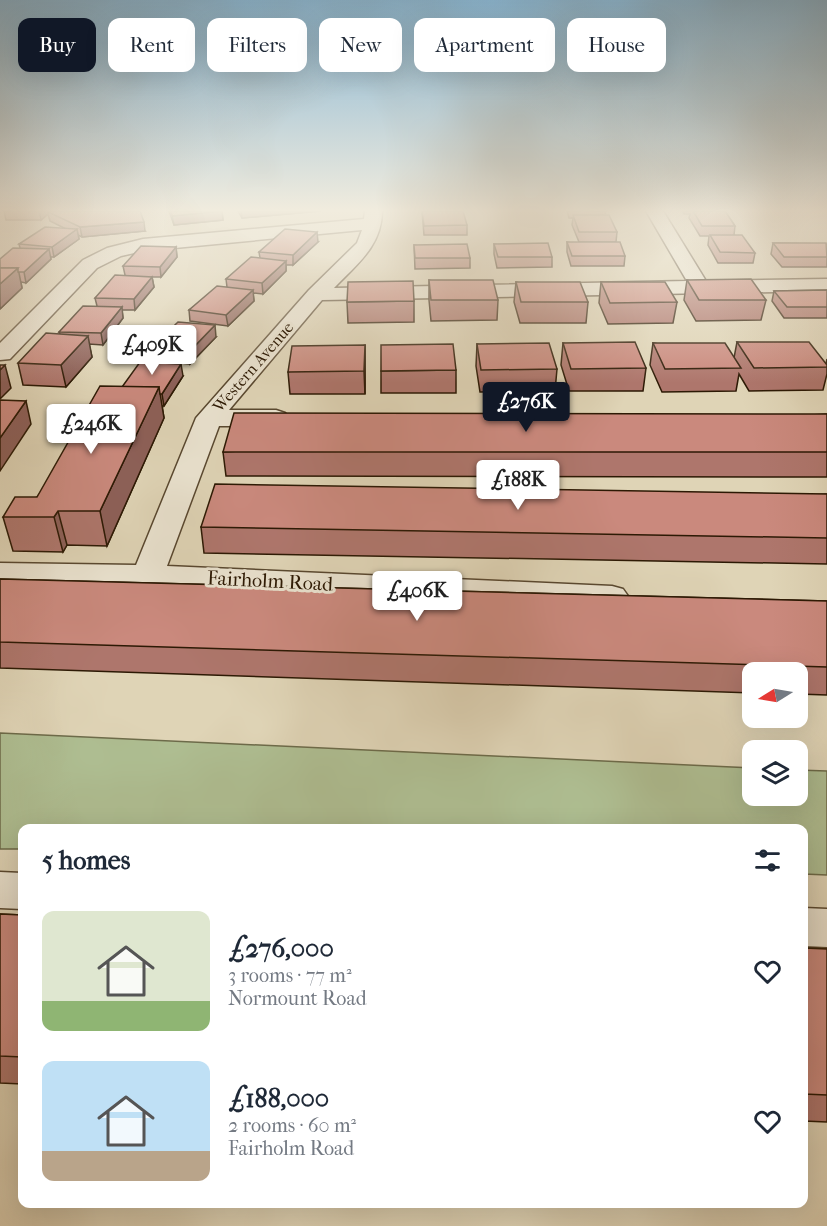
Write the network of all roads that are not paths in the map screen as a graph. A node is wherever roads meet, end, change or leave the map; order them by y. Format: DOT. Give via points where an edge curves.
graph roads {
  1 [pos="86,268"];
  2 [pos="342,268"];
  3 [pos="689,268"];
  4 [pos="827,285"];
  5 [pos="700,287"];
  6 [pos="316,294"];
  7 [pos="2,354"];
  8 [pos="209,418"];
  9 [pos="304,418"];
  10 [pos="0,572"];
  11 [pos="148,575"];
  12 [pos="636,597"];
  13 [pos="0,890"];
  14 [pos="18,891"];
  15 [pos="808,927"];
  16 [pos="827,928"];
  1 -- 7 [label="street"];
  2 -- 6 [label="street, Western Avenue"];
  3 -- 5 [label="street"];
  4 -- 5 [label="street"];
  5 -- 6 [label="street"];
  6 -- 8 [label="street, Western Avenue"];
  8 -- 9 [label="street"];
  8 -- 11 [label="street, Western Avenue"];
  10 -- 11 [label="street, Fairholm Road"];
  11 -- 12 [label="street, Fairholm Road"];
  13 -- 14 [label="street"];
  15 -- 16 [label="street"];
}
